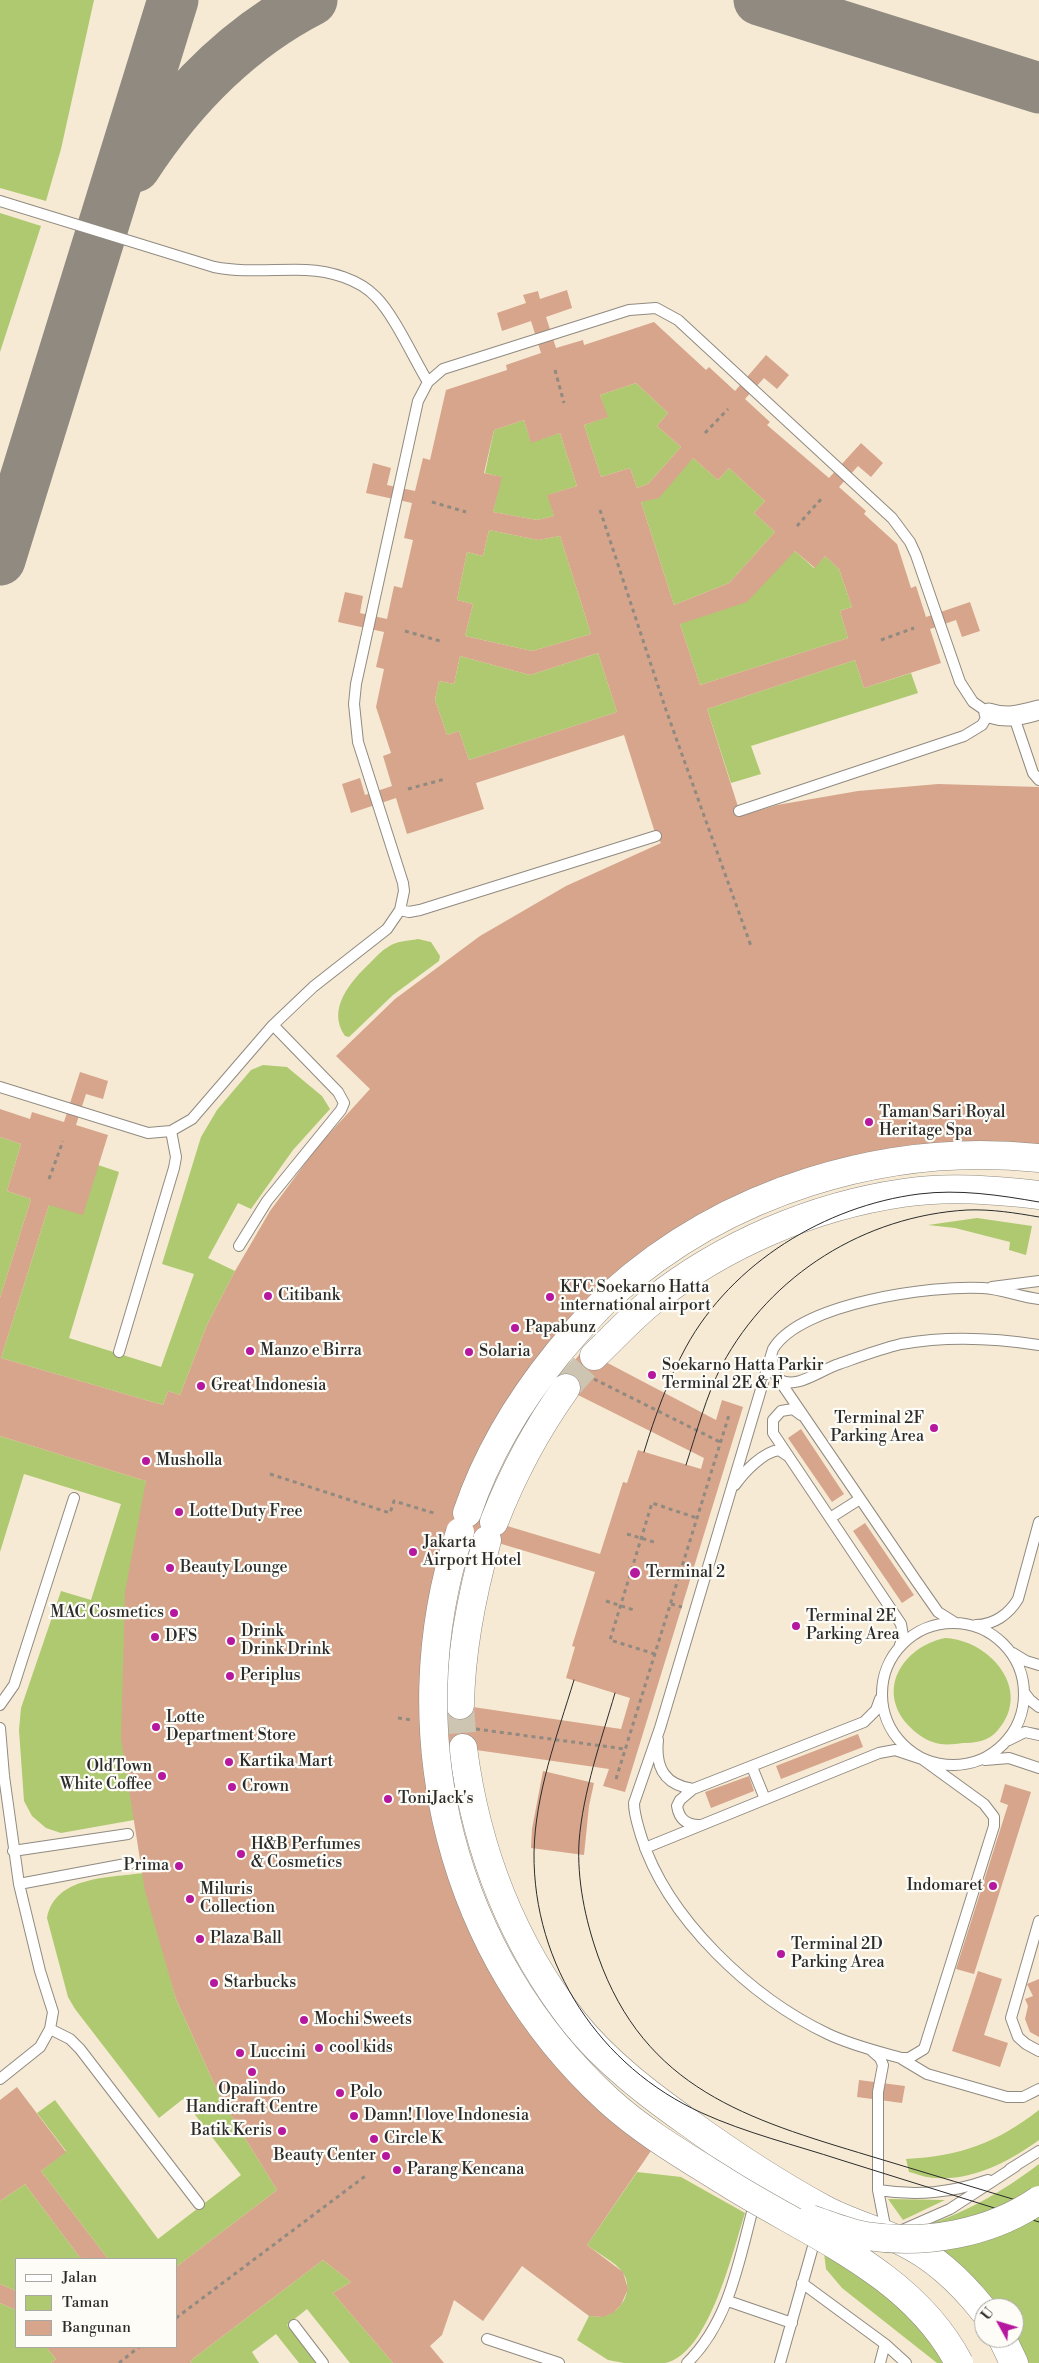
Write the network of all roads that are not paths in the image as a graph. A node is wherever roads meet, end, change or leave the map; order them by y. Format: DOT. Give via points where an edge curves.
graph roads {
  1 [pos="0,201"];
  2 [pos="428,382"];
  3 [pos="1039,710"];
  4 [pos="989,713"];
  5 [pos="1014,717"];
  6 [pos="1039,780"];
  7 [pos="739,811"];
  8 [pos="656,836"];
  9 [pos="400,910"];
  10 [pos="273,1025"];
  11 [pos="0,1087"];
  12 [pos="171,1131"];
  13 [pos="1039,1158"];
  14 [pos="1039,1195"];
  15 [pos="239,1246"];
  16 [pos="1039,1281"];
  17 [pos="984,1288"];
  18 [pos="1039,1299"];
  19 [pos="1039,1345"];
  20 [pos="119,1352"];
  21 [pos="772,1355"];
  22 [pos="778,1378"];
  23 [pos="804,1418"];
  24 [pos="789,1456"];
  25 [pos="731,1490"];
  26 [pos="74,1498"];
  27 [pos="860,1499"];
  28 [pos="830,1518"];
  29 [pos="1039,1522"];
  30 [pos="955,1622"];
  31 [pos="970,1624"];
  32 [pos="1008,1650"];
  33 [pos="896,1651"];
  34 [pos="1039,1665"];
  35 [pos="1024,1690"];
  36 [pos="882,1693"];
  37 [pos="0,1705"];
  38 [pos="1039,1706"];
  39 [pos="0,1728"];
  40 [pos="660,1728"];
  41 [pos="1039,1735"];
  42 [pos="1006,1742"];
  43 [pos="922,1759"];
  44 [pos="977,1762"];
  45 [pos="752,1767"];
  46 [pos="1039,1768"];
  47 [pos="693,1790"];
  48 [pos="765,1800"];
  49 [pos="703,1825"];
  50 [pos="128,1834"];
  51 [pos="645,1848"];
  52 [pos="13,1851"];
  53 [pos="131,1864"];
  54 [pos="20,1884"];
  55 [pos="1039,1920"];
  56 [pos="50,2029"];
  57 [pos="867,2048"];
  58 [pos="1039,2050"];
  59 [pos="901,2058"];
  60 [pos="0,2079"];
  61 [pos="1039,2089"];
  62 [pos="1039,2151"];
  63 [pos="1016,2166"];
  64 [pos="760,2187"];
  65 [pos="878,2190"];
  66 [pos="1039,2200"];
  67 [pos="199,2204"];
  68 [pos="824,2210"];
  69 [pos="887,2236"];
  70 [pos="802,2283"];
  71 [pos="974,2298"];
  72 [pos="728,2301"];
  73 [pos="792,2323"];
  74 [pos="294,2325"];
  75 [pos="487,2339"];
  76 [pos="885,2344"];
  77 [pos="1007,2348"];
  78 [pos="323,2363"];
  79 [pos="559,2363"];
  80 [pos="687,2363"];
  81 [pos="780,2363"];
  82 [pos="880,2363"];
  83 [pos="906,2363"];
  84 [pos="959,2363"];
  85 [pos="1014,2363"];
  1 -- 2 [label="lane" via="214,268 316,271 353,281 377,298"];
  2 -- 4 [label="lane" via="443,369 629,310 644,307 667,312 902,529 916,554 960,682 973,702"];
  2 -- 9 [label="lane" via="421,392 416,411 354,704 358,742 403,883"];
  3 -- 5 [label="street"];
  4 -- 5 [label="street"];
  4 -- 7 [label="lane" via="982,725 964,736"];
  5 -- 6 [label="lane" via="1033,773"];
  8 -- 9 [label="lane" via="420,910"];
  9 -- 10 [label="lane" via="382,933 312,987"];
  10 -- 12 [label="lane" via="192,1119"];
  10 -- 15 [label="lane" via="338,1092 344,1103 268,1200"];
  11 -- 12 [label="lane" via="148,1132"];
  12 -- 20 [label="lane" via="176,1157 174,1168"];
  13 -- 64 [label="street, bridge" via="935,1157 843,1171 753,1203 696,1232 612,1294 540,1375 490,1455 446,1581 438,1626 432,1714 435,1758 462,1877 478,1920 500,1964 543,2030 573,2066 609,2101 682,2154"];
  14 -- 64 [label="street" via="957,1189 904,1192 858,1201 761,1235 684,1279 651,1302 544,1419 523,1455 491,1530 474,1588 466,1635 465,1727 476,1818 504,1906 547,1984 575,2023 615,2065"];
  16 -- 17 [label="lane"];
  17 -- 18 [label="lane"];
  17 -- 21 [label="lane" via="900,1294 841,1308 790,1331 778,1342"];
  19 -- 22 [label="lane" via="1008,1340 901,1344 829,1367 796,1383 785,1383"];
  21 -- 22 [label="lane"];
  21 -- 25 [label="lane"];
  22 -- 23 [label="lane"];
  23 -- 24 [label="lane" via="793,1409 786,1408 774,1420 773,1433"];
  23 -- 27 [label="lane"];
  24 -- 25 [label="lane" via="779,1450 770,1453 747,1471"];
  24 -- 28 [label="lane"];
  25 -- 40 [label="lane"];
  26 -- 37 [label="lane" via="14,1685"];
  27 -- 28 [label="lane"];
  27 -- 30 [label="lane" via="938,1612"];
  28 -- 33 [label="lane" via="901,1624 903,1636"];
  29 -- 31 [label="lane" via="1014,1606 994,1622"];
  30 -- 31 [label="lane"];
  30 -- 33 [label="lane" via="927,1628 911,1636"];
  31 -- 32 [label="lane" via="988,1631"];
  32 -- 34 [label="lane"];
  32 -- 35 [label="lane" via="1016,1660"];
  33 -- 36 [label="lane" via="886,1671"];
  35 -- 38 [label="lane"];
  35 -- 42 [label="lane" via="1021,1715"];
  36 -- 43 [label="lane" via="884,1715 893,1733"];
  36 -- 45 [label="lane" via="876,1710 864,1722"];
  39 -- 52 [label="lane"];
  40 -- 47 [label="lane" via="660,1767 674,1785"];
  40 -- 51 [label="lane" via="634,1803"];
  41 -- 42 [label="lane" via="1025,1732"];
  42 -- 44 [label="lane"];
  43 -- 44 [label="lane" via="958,1766"];
  43 -- 48 [label="lane" via="895,1750 879,1753"];
  43 -- 59 [label="lane" via="984,1804 994,1817 994,1826 928,2041 918,2054"];
  44 -- 46 [label="lane" via="1009,1758"];
  45 -- 47 [label="lane"];
  45 -- 48 [label="lane"];
  47 -- 49 [label="lane" via="680,1800 678,1813 688,1824"];
  48 -- 49 [label="lane"];
  49 -- 51 [label="lane"];
  50 -- 52 [label="lane"];
  51 -- 57 [label="lane" via="671,1898 713,1949 738,1973 783,2008 810,2024"];
  52 -- 54 [label="lane"];
  53 -- 54 [label="lane"];
  54 -- 56 [label="lane" via="53,2012"];
  55 -- 58 [label="lane" via="1011,2018 1018,2038"];
  56 -- 60 [label="lane" via="34,2053"];
  56 -- 67 [label="lane" via="70,2039 80,2049"];
  57 -- 59 [label="lane"];
  57 -- 65 [label="lane" via="880,2058 883,2065 878,2092"];
  59 -- 61 [label="lane" via="927,2074 1007,2098 1024,2097"];
  62 -- 63 [label="lane"];
  63 -- 65 [label="lane" via="963,2189 927,2194"];
  63 -- 69 [label="lane" via="950,2209"];
  64 -- 66 [label="street, bridge" via="865,2236 919,2239 997,2222 1024,2211"];
  64 -- 68 [label="street"];
  64 -- 72 [label="lane"];
  64 -- 84 [label="street, bridge" via="910,2298 938,2330"];
  65 -- 69 [label="lane"];
  68 -- 69 [label="street"];
  68 -- 70 [label="lane"];
  69 -- 71 [label="street" via="914,2248"];
  70 -- 73 [label="lane"];
  70 -- 76 [label="lane"];
  72 -- 73 [label="lane"];
  72 -- 80 [label="lane" via="707,2342"];
  73 -- 81 [label="lane"];
  74 -- 78 [label="lane"];
  75 -- 79 [label="lane"];
  76 -- 82 [label="lane"];
  76 -- 83 [label="lane"];
  77 -- 85 [label="street"];
}
